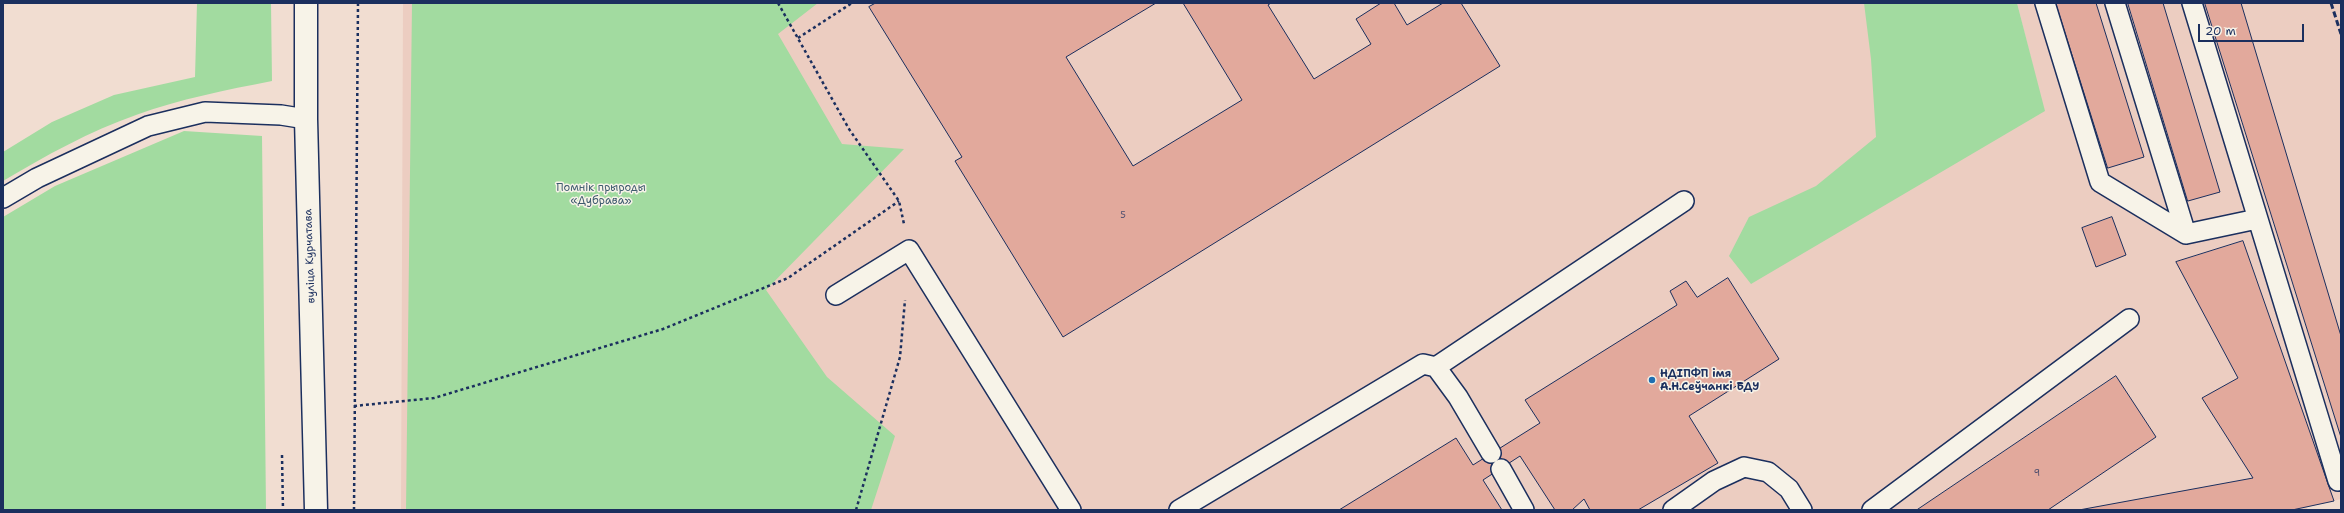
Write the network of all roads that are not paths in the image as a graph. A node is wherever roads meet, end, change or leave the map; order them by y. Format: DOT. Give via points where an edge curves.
graph roads {
  1 [pos="306,3"];
  2 [pos="2045,3"];
  3 [pos="2115,3"];
  4 [pos="2192,3"];
  5 [pos="306,119"];
  6 [pos="3,198"];
  7 [pos="1684,200"];
  8 [pos="2258,219"];
  9 [pos="2186,234"];
  10 [pos="836,295"];
  11 [pos="2129,319"];
  12 [pos="1436,367"];
  13 [pos="2338,481"];
  14 [pos="316,510"];
  15 [pos="1071,510"];
  16 [pos="1179,510"];
  17 [pos="1524,510"];
  18 [pos="1673,510"];
  19 [pos="1802,510"];
  20 [pos="1872,510"];
  1 -- 5 [label="street, вуліца Курчатава"];
  2 -- 9 [label="lane" via="2100,182"];
  3 -- 9 [label="lane"];
  4 -- 8 [label="lane"];
  5 -- 6 [label="lane" via="280,115 205,112 148,126 37,178"];
  5 -- 14 [label="street, вуліца Курчатава"];
  7 -- 12 [label="lane"];
  8 -- 9 [label="lane"];
  8 -- 13 [label="lane"];
  10 -- 15 [label="lane" via="909,250"];
  11 -- 20 [label="lane"];
  12 -- 16 [label="lane" via="1423,364"];
  12 -- 17 [label="lane" via="1458,397"];
  18 -- 19 [label="lane" via="1714,481 1744,467 1768,472 1789,489"];
}
